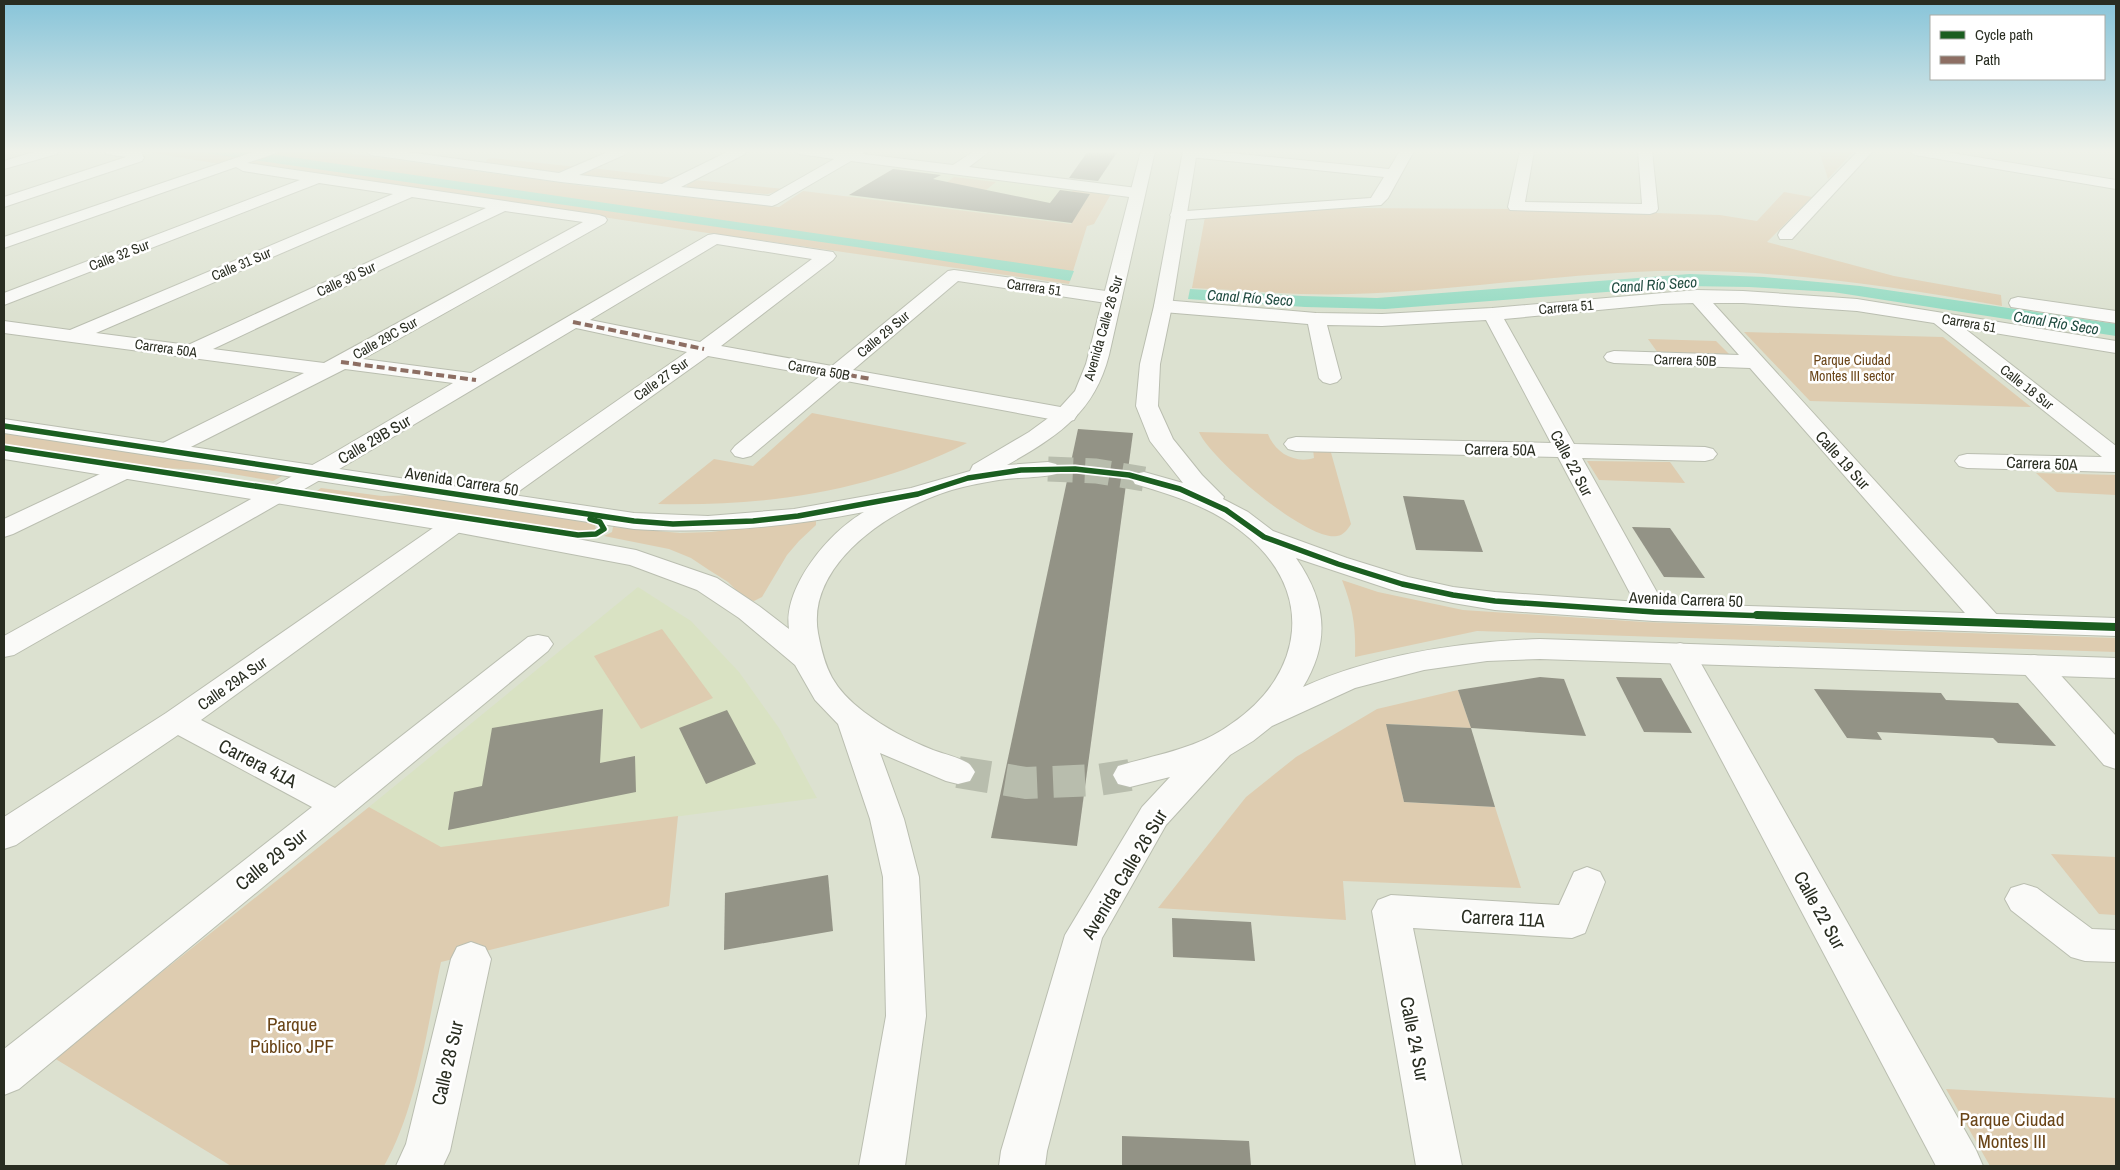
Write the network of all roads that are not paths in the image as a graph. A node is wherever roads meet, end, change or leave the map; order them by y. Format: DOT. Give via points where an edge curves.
graph roads {
  1 [pos="117,206"];
  2 [pos="246,206"];
  3 [pos="378,206"];
  4 [pos="503,206"];
  5 [pos="1134,206"];
  6 [pos="1180,206"];
  7 [pos="1320,206"];
  8 [pos="1516,206"];
  9 [pos="1650,206"];
  10 [pos="1814,206"];
  11 [pos="1178,215"];
  12 [pos="1786,235"];
  13 [pos="4,243"];
  14 [pos="827,256"];
  15 [pos="954,275"];
  16 [pos="1697,296"];
  17 [pos="1113,298"];
  18 [pos="4,299"];
  19 [pos="2018,303"];
  20 [pos="1163,306"];
  21 [pos="1492,314"];
  22 [pos="1938,317"];
  23 [pos="2116,317"];
  24 [pos="1316,319"];
  25 [pos="573,322"];
  26 [pos="4,327"];
  27 [pos="73,336"];
  28 [pos="2116,347"];
  29 [pos="704,348"];
  30 [pos="190,352"];
  31 [pos="1614,357"];
  32 [pos="1755,362"];
  33 [pos="334,366"];
  34 [pos="837,373"];
  35 [pos="1330,378"];
  36 [pos="476,380"];
  37 [pos="1066,415"];
  38 [pos="4,426"];
  39 [pos="1296,444"];
  40 [pos="167,450"];
  41 [pos="1565,450"];
  42 [pos="743,451"];
  43 [pos="4,452"];
  44 [pos="1705,454"];
  45 [pos="2116,457"];
  46 [pos="1967,461"];
  47 [pos="2116,465"];
  48 [pos="1048,469"];
  49 [pos="123,472"];
  50 [pos="316,473"];
  51 [pos="968,478"];
  52 [pos="1144,479"];
  53 [pos="918,494"];
  54 [pos="275,496"];
  55 [pos="492,499"];
  56 [pos="1226,510"];
  57 [pos="456,524"];
  58 [pos="4,529"];
  59 [pos="1264,537"];
  60 [pos="1654,612"];
  61 [pos="1988,623"];
  62 [pos="2116,627"];
  63 [pos="538,644"];
  64 [pos="4,648"];
  65 [pos="1680,653"];
  66 [pos="808,660"];
  67 [pos="2034,665"];
  68 [pos="2116,668"];
  69 [pos="1261,718"];
  70 [pos="852,720"];
  71 [pos="177,721"];
  72 [pos="1221,746"];
  73 [pos="2116,757"];
  74 [pos="958,772"];
  75 [pos="1130,775"];
  76 [pos="338,804"];
  77 [pos="4,835"];
  78 [pos="1587,882"];
  79 [pos="2024,899"];
  80 [pos="1391,911"];
  81 [pos="2116,946"];
  82 [pos="471,958"];
  83 [pos="4,1075"];
  84 [pos="419,1166"];
  85 [pos="882,1166"];
  86 [pos="1022,1166"];
  87 [pos="1439,1166"];
  88 [pos="1960,1166"];
  1 -- 13 [label="street"];
  2 -- 18 [label="street, Calle 32 Sur"];
  3 -- 27 [label="street, Calle 31 Sur"];
  4 -- 30 [label="street, Calle 30 Sur"];
  4 -- 33 [label="street, Calle 29C Sur" via="599,220"];
  5 -- 17 [label="street, Avenida Calle 26 Sur"];
  6 -- 11 [label="street"];
  7 -- 11 [label="street"];
  8 -- 9 [label="street" via="1650,209"];
  10 -- 12 [label="street"];
  11 -- 20 [label="street"];
  14 -- 25 [label="street, Calle 29B Sur" via="714,239"];
  14 -- 29 [label="street, Calle 27 Sur"];
  15 -- 17 [label="street, Carrera 51"];
  15 -- 34 [label="street, Calle 29 Sur"];
  16 -- 21 [label="street, Carrera 51"];
  16 -- 22 [label="street, Carrera 51" via="1828,302"];
  16 -- 32 [label="street, Calle 19 Sur"];
  17 -- 37 [label="street, Avenida Calle 26 Sur" via="1085,392"];
  19 -- 23 [label="street"];
  20 -- 24 [label="street, Carrera 51"];
  20 -- 56 [label="street" via="1150,364 1146,406 1162,441 1193,480"];
  21 -- 24 [label="street, Carrera 51" via="1432,319"];
  21 -- 41 [label="street, Calle 22 Sur"];
  22 -- 28 [label="street, Carrera 51"];
  22 -- 45 [label="street, Calle 18 Sur"];
  24 -- 35 [label="street"];
  25 -- 29 [label="street, Carrera 50B"];
  25 -- 36 [label="street, Calle 29B Sur"];
  26 -- 27 [label="street, Carrera 50A"];
  27 -- 30 [label="street, Carrera 50A"];
  29 -- 34 [label="street, Carrera 50B"];
  29 -- 55 [label="street, Calle 27 Sur"];
  30 -- 33 [label="street, Carrera 50A"];
  31 -- 32 [label="street, Carrera 50B"];
  32 -- 61 [label="street, Calle 19 Sur"];
  33 -- 36 [label="street, Carrera 50A"];
  33 -- 40 [label="street, Calle 29C Sur"];
  34 -- 37 [label="street, Carrera 50B"];
  34 -- 42 [label="street, Calle 29 Sur"];
  36 -- 50 [label="street, Calle 29B Sur"];
  37 -- 51 [label="street, Avenida Calle 26 Sur"];
  38 -- 40 [label="street, Avenida Carrera 50"];
  39 -- 41 [label="street, Carrera 50A"];
  40 -- 50 [label="street, Avenida Carrera 50"];
  41 -- 44 [label="street, Carrera 50A"];
  41 -- 60 [label="street, Calle 22 Sur"];
  43 -- 49 [label="street"];
  46 -- 47 [label="street, Carrera 50A"];
  48 -- 51 [label="street"];
  49 -- 54 [label="street"];
  49 -- 58 [label="street"];
  50 -- 54 [label="street, Calle 29B Sur"];
  50 -- 55 [label="street, Avenida Carrera 50"];
  51 -- 53 [label="street"];
  52 -- 56 [label="street" via="1180,489"];
  53 -- 55 [label="street, Avenida Carrera 50" via="798,516 700,524 634,521"];
  53 -- 66 [label="street" via="874,516 838,545 813,580 802,619"];
  54 -- 57 [label="street"];
  54 -- 64 [label="street, Calle 29B Sur"];
  56 -- 59 [label="street"];
  57 -- 66 [label="street" via="636,558 707,584 749,612"];
  57 -- 71 [label="street, Calle 29A Sur"];
  59 -- 60 [label="street, Avenida Carrera 50" via="1365,573 1453,595"];
  59 -- 69 [label="street" via="1291,568 1306,604 1307,643 1292,682"];
  60 -- 61 [label="street, Avenida Carrera 50"];
  61 -- 62 [label="street, Avenida Carrera 50"];
  63 -- 76 [label="street, Calle 29 Sur"];
  65 -- 67 [label="street"];
  65 -- 69 [label="street" via="1540,649 1487,651 1424,660 1345,680"];
  65 -- 88 [label="street, Calle 22 Sur"];
  66 -- 70 [label="street" via="825,691"];
  67 -- 68 [label="street"];
  67 -- 73 [label="street"];
  69 -- 72 [label="street"];
  70 -- 74 [label="street" via="899,750"];
  70 -- 85 [label="street" via="887,819 901,877 906,1016"];
  71 -- 76 [label="street, Carrera 41A"];
  71 -- 77 [label="street, Calle 29A Sur"];
  72 -- 75 [label="street" via="1164,769"];
  72 -- 86 [label="street, Avenida Calle 26 Sur" via="1154,816 1084,935"];
  76 -- 83 [label="street, Calle 29 Sur"];
  78 -- 80 [label="street, Carrera 11A" via="1572,922"];
  79 -- 81 [label="street" via="2085,945"];
  80 -- 87 [label="street, Calle 24 Sur"];
  82 -- 84 [label="street, Calle 28 Sur" via="427,1151"];
}
